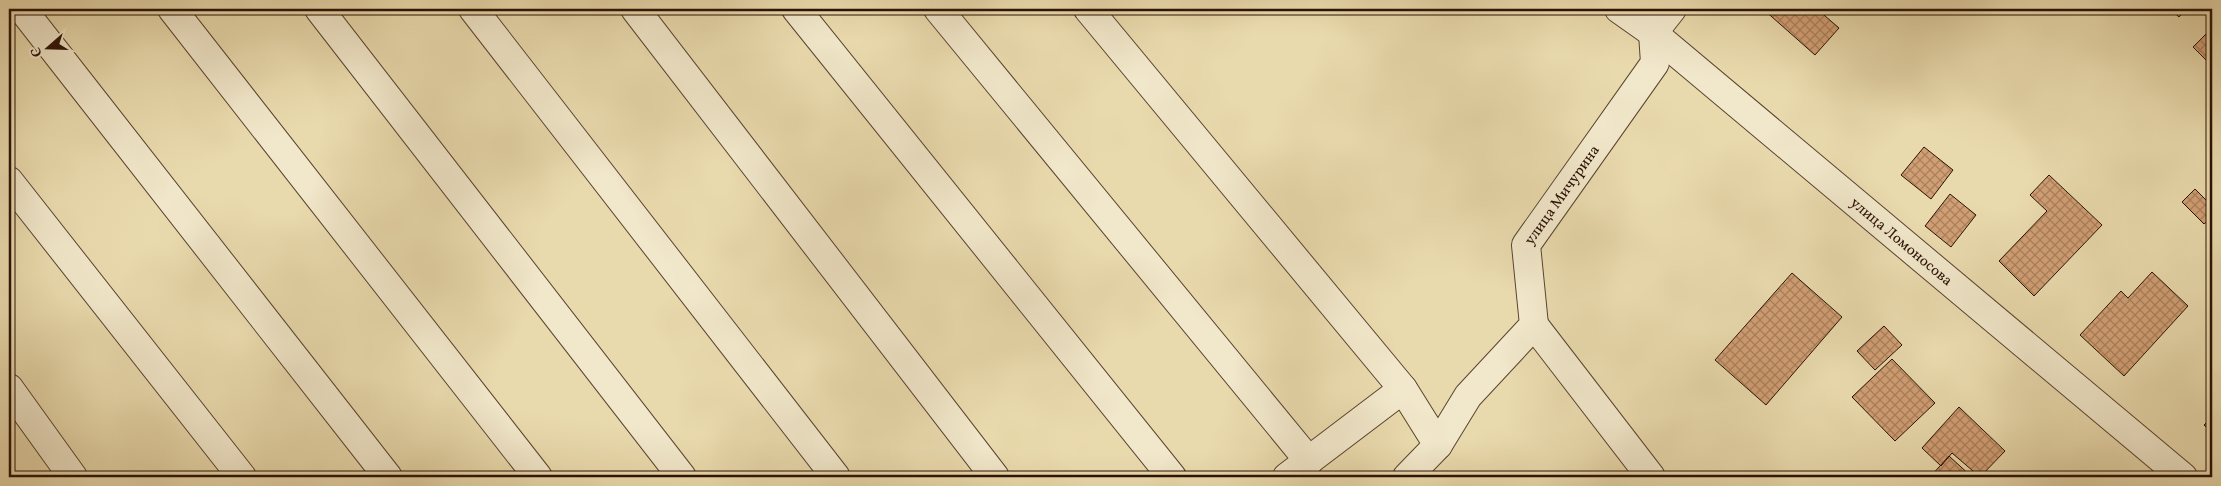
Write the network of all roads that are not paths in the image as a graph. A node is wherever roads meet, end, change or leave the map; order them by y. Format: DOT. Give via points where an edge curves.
graph roads {
  1 [pos="22,9"];
  2 [pos="172,9"];
  3 [pos="319,9"];
  4 [pos="473,9"];
  5 [pos="635,9"];
  6 [pos="796,9"];
  7 [pos="938,9"];
  8 [pos="1088,9"];
  9 [pos="1619,9"];
  10 [pos="1672,9"];
  11 [pos="1653,33"];
  12 [pos="9,181"];
  13 [pos="1534,325"];
  14 [pos="9,388"];
  15 [pos="1403,389"];
  16 [pos="1438,446"];
  17 [pos="1309,460"];
  18 [pos="73,477"];
  19 [pos="242,477"];
  20 [pos="388,477"];
  21 [pos="538,477"];
  22 [pos="682,477"];
  23 [pos="836,477"];
  24 [pos="994,477"];
  25 [pos="1172,477"];
  26 [pos="1287,477"];
  27 [pos="1407,477"];
  28 [pos="1651,477"];
  29 [pos="2183,477"];
  1 -- 20 [label="street"];
  2 -- 21 [label="street"];
  3 -- 22 [label="street"];
  4 -- 23 [label="street"];
  5 -- 24 [label="street"];
  6 -- 25 [label="street"];
  7 -- 17 [label="street"];
  8 -- 15 [label="street"];
  9 -- 11 [label="street, улица Ломоносова"];
  10 -- 11 [label="street"];
  11 -- 13 [label="street, улица Мичурина" via="1655,63 1526,244"];
  11 -- 29 [label="street, улица Ломоносова"];
  12 -- 19 [label="street"];
  13 -- 16 [label="street" via="1468,396"];
  13 -- 28 [label="street"];
  14 -- 18 [label="street"];
  15 -- 16 [label="street"];
  15 -- 17 [label="street"];
  16 -- 27 [label="street"];
  17 -- 26 [label="street"];
}
